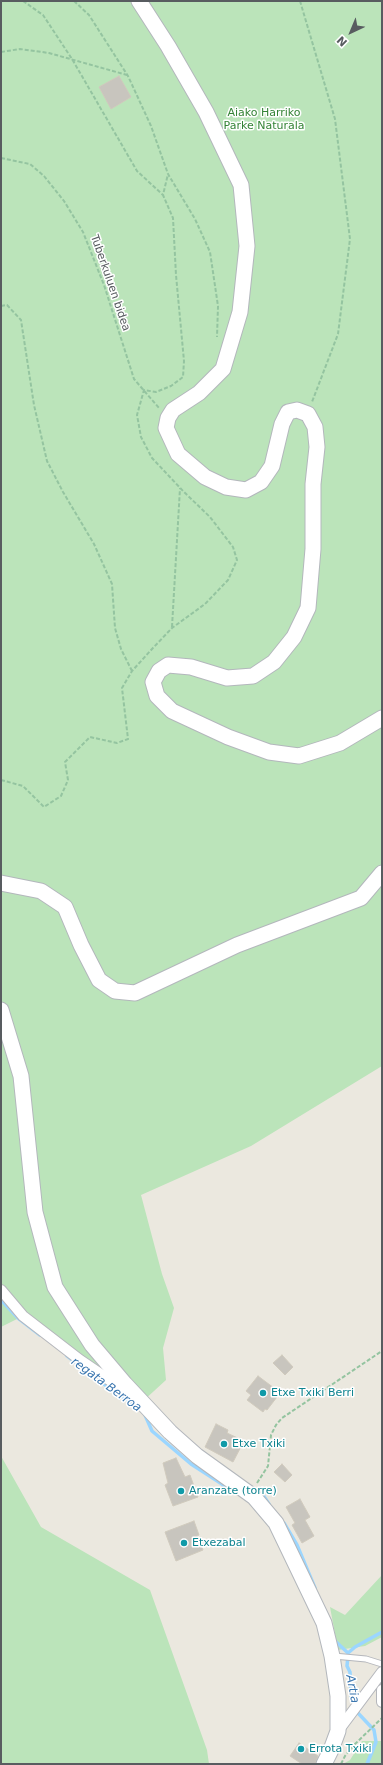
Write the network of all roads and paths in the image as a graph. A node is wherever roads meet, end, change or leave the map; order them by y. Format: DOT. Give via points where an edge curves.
graph roads {
  1 [pos="23,1"];
  2 [pos="74,1"];
  3 [pos="139,1"];
  4 [pos="300,1"];
  5 [pos="1,52"];
  6 [pos="72,58"];
  7 [pos="128,76"];
  8 [pos="1,158"];
  9 [pos="168,174"];
  10 [pos="164,195"];
  11 [pos="1,306"];
  12 [pos="217,337"];
  13 [pos="144,390"];
  14 [pos="308,414"];
  15 [pos="168,418"];
  16 [pos="180,487"];
  17 [pos="172,628"];
  18 [pos="132,671"];
  19 [pos="382,718"];
  20 [pos="1,780"];
  21 [pos="382,873"];
  22 [pos="1,883"];
  23 [pos="1,1010"];
  24 [pos="1,1290"];
  25 [pos="382,1351"];
  26 [pos="142,1402"];
  27 [pos="247,1492"];
  28 [pos="338,1656"];
  29 [pos="382,1664"];
  30 [pos="382,1672"];
  31 [pos="382,1690"];
  32 [pos="382,1702"];
  33 [pos="382,1718"];
  34 [pos="338,1731"];
  35 [pos="324,1764"];
  36 [pos="341,1764"];
  1 -- 6 [label="path" via="43,15"];
  2 -- 7 [label="path" via="89,15"];
  3 -- 15 [label="street" via="206,112 241,185 248,246 240,312 224,369 199,393 174,410"];
  4 -- 14 [label="path" via="335,118 350,239 338,334"];
  5 -- 6 [label="path" via="20,49"];
  6 -- 7 [label="path"];
  6 -- 10 [label="path" via="137,171"];
  7 -- 9 [label="path" via="151,126"];
  8 -- 13 [label="path, Tuberkuluen bidea" via="30,164 44,176 64,201 83,232 104,285 134,379"];
  9 -- 10 [label="path"];
  9 -- 12 [label="path" via="195,219 210,252 218,306"];
  10 -- 13 [label="path" via="173,218 184,361 183,377 171,386 156,392"];
  11 -- 18 [label="path" via="7,305 21,320 34,405 47,461 94,544 112,584 115,628 121,650"];
  13 -- 15 [label="path, Tuberkuluen bidea"];
  13 -- 16 [label="path" via="137,415 141,437 152,458"];
  14 -- 15 [label="street" via="297,410 288,412 282,424 272,466 261,482 246,490 226,486 205,477 178,454 166,428"];
  14 -- 19 [label="street" via="315,427 318,447 313,484 313,549 308,608 294,637 274,662 252,676 227,678 191,667 168,665 159,671 153,682 157,696 172,711 228,738 269,752 299,756 340,743"];
  16 -- 17 [label="path"];
  16 -- 17 [label="path" via="210,517 233,547 237,560 228,580 205,604"];
  17 -- 18 [label="path"];
  18 -- 20 [label="path" via="122,688 128,739 117,743 90,737 65,762 68,780 61,796 44,807 23,786"];
  21 -- 22 [label="street" via="361,898 237,945 135,993 115,991 99,980 65,907 41,891"];
  23 -- 26 [label="street" via="21,1076 36,1212 55,1287 92,1345"];
  24 -- 26 [label="street" via="23,1316 80,1360"];
  25 -- 27 [label="path" via="282,1418 271,1435 268,1466 264,1475"];
  26 -- 27 [label="street" via="196,1456"];
  27 -- 28 [label="street" via="276,1524"];
  28 -- 29 [label="lane" via="366,1659"];
  28 -- 34 [label="street"];
  30 -- 34 [label="street"];
  31 -- 32 [label="street"];
  33 -- 36 [label="path" via="345,1756"];
  34 -- 35 [label="street"];
}
